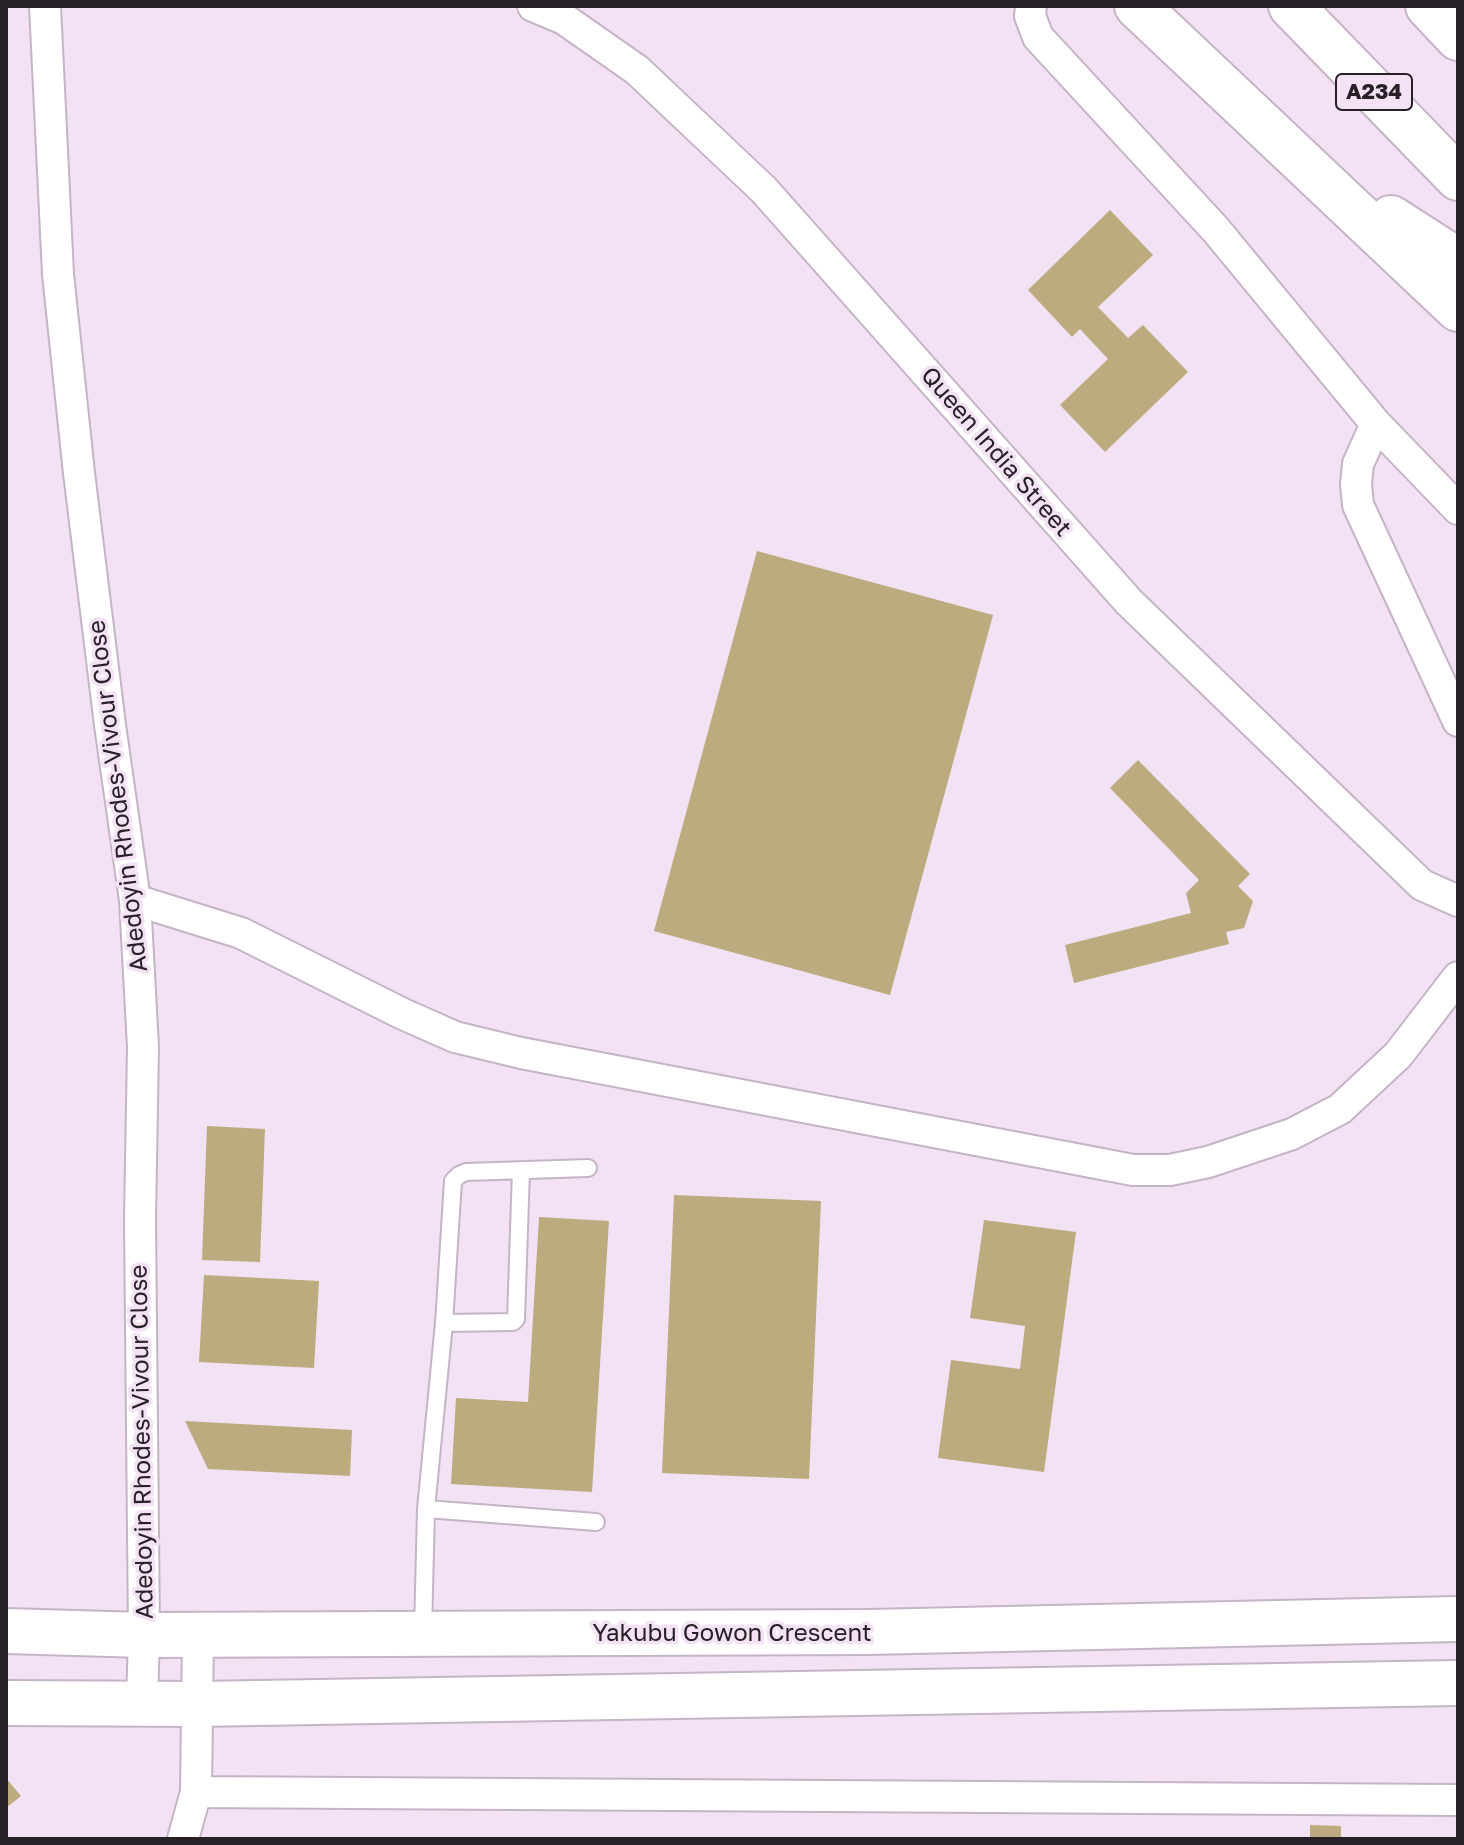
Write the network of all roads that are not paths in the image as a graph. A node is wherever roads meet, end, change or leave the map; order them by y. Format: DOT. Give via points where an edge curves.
graph roads {
  1 [pos="45,6"];
  2 [pos="533,6"];
  3 [pos="1031,6"];
  4 [pos="1137,6"];
  5 [pos="1291,6"];
  6 [pos="1428,6"];
  7 [pos="1458,38"];
  8 [pos="1302,160"];
  9 [pos="1458,178"];
  10 [pos="1458,261"];
  11 [pos="1458,309"];
  12 [pos="1376,424"];
  13 [pos="1458,509"];
  14 [pos="1458,721"];
  15 [pos="135,900"];
  16 [pos="1458,901"];
  17 [pos="1458,977"];
  18 [pos="588,1168"];
  19 [pos="521,1170"];
  20 [pos="444,1323"];
  21 [pos="426,1509"];
  22 [pos="596,1522"];
  23 [pos="1458,1619"];
  24 [pos="6,1631"];
  25 [pos="423,1634"];
  26 [pos="144,1635"];
  27 [pos="198,1635"];
  28 [pos="1458,1683"];
  29 [pos="6,1703"];
  30 [pos="142,1704"];
  31 [pos="197,1704"];
  32 [pos="196,1792"];
  33 [pos="1458,1800"];
  34 [pos="183,1839"];
  1 -- 15 [label="street, Adedoyin Rhodes-Vivour Close" via="58,274"];
  2 -- 16 [label="street, Queen India Street" via="564,19 637,70 764,190 1129,602 1422,885"];
  3 -- 12 [label="street" via="1038,37 1216,230"];
  4 -- 8 [label="main road"];
  5 -- 9 [label="main road, A234"];
  6 -- 7 [label="main road"];
  8 -- 10 [label="main road"];
  8 -- 11 [label="main road"];
  12 -- 13 [label="street"];
  12 -- 14 [label="street" via="1358,464 1358,505"];
  15 -- 17 [label="street" via="241,933 455,1037 1133,1170 1208,1162 1292,1134 1340,1109 1398,1055"];
  15 -- 26 [label="street, Adedoyin Rhodes-Vivour Close" via="143,1047"];
  18 -- 19 [label="lane"];
  19 -- 20 [label="lane" via="466,1172 453,1181"];
  19 -- 20 [label="lane" via="518,1316 513,1322"];
  20 -- 21 [label="lane"];
  21 -- 22 [label="lane"];
  21 -- 25 [label="lane"];
  23 -- 25 [label="main road, Yakubu Gowon Crescent" via="869,1632"];
  24 -- 26 [label="main road, Yakubu Gowon Crescent"];
  25 -- 27 [label="main road, Yakubu Gowon Crescent"];
  26 -- 27 [label="main road, Yakubu Gowon Crescent"];
  26 -- 30 [label="street, Adedoyin Rhodes-Vivour Close"];
  27 -- 31 [label="street"];
  28 -- 31 [label="main road"];
  29 -- 30 [label="main road"];
  30 -- 31 [label="main road"];
  31 -- 32 [label="street"];
  32 -- 33 [label="street"];
  32 -- 34 [label="street"];
}
